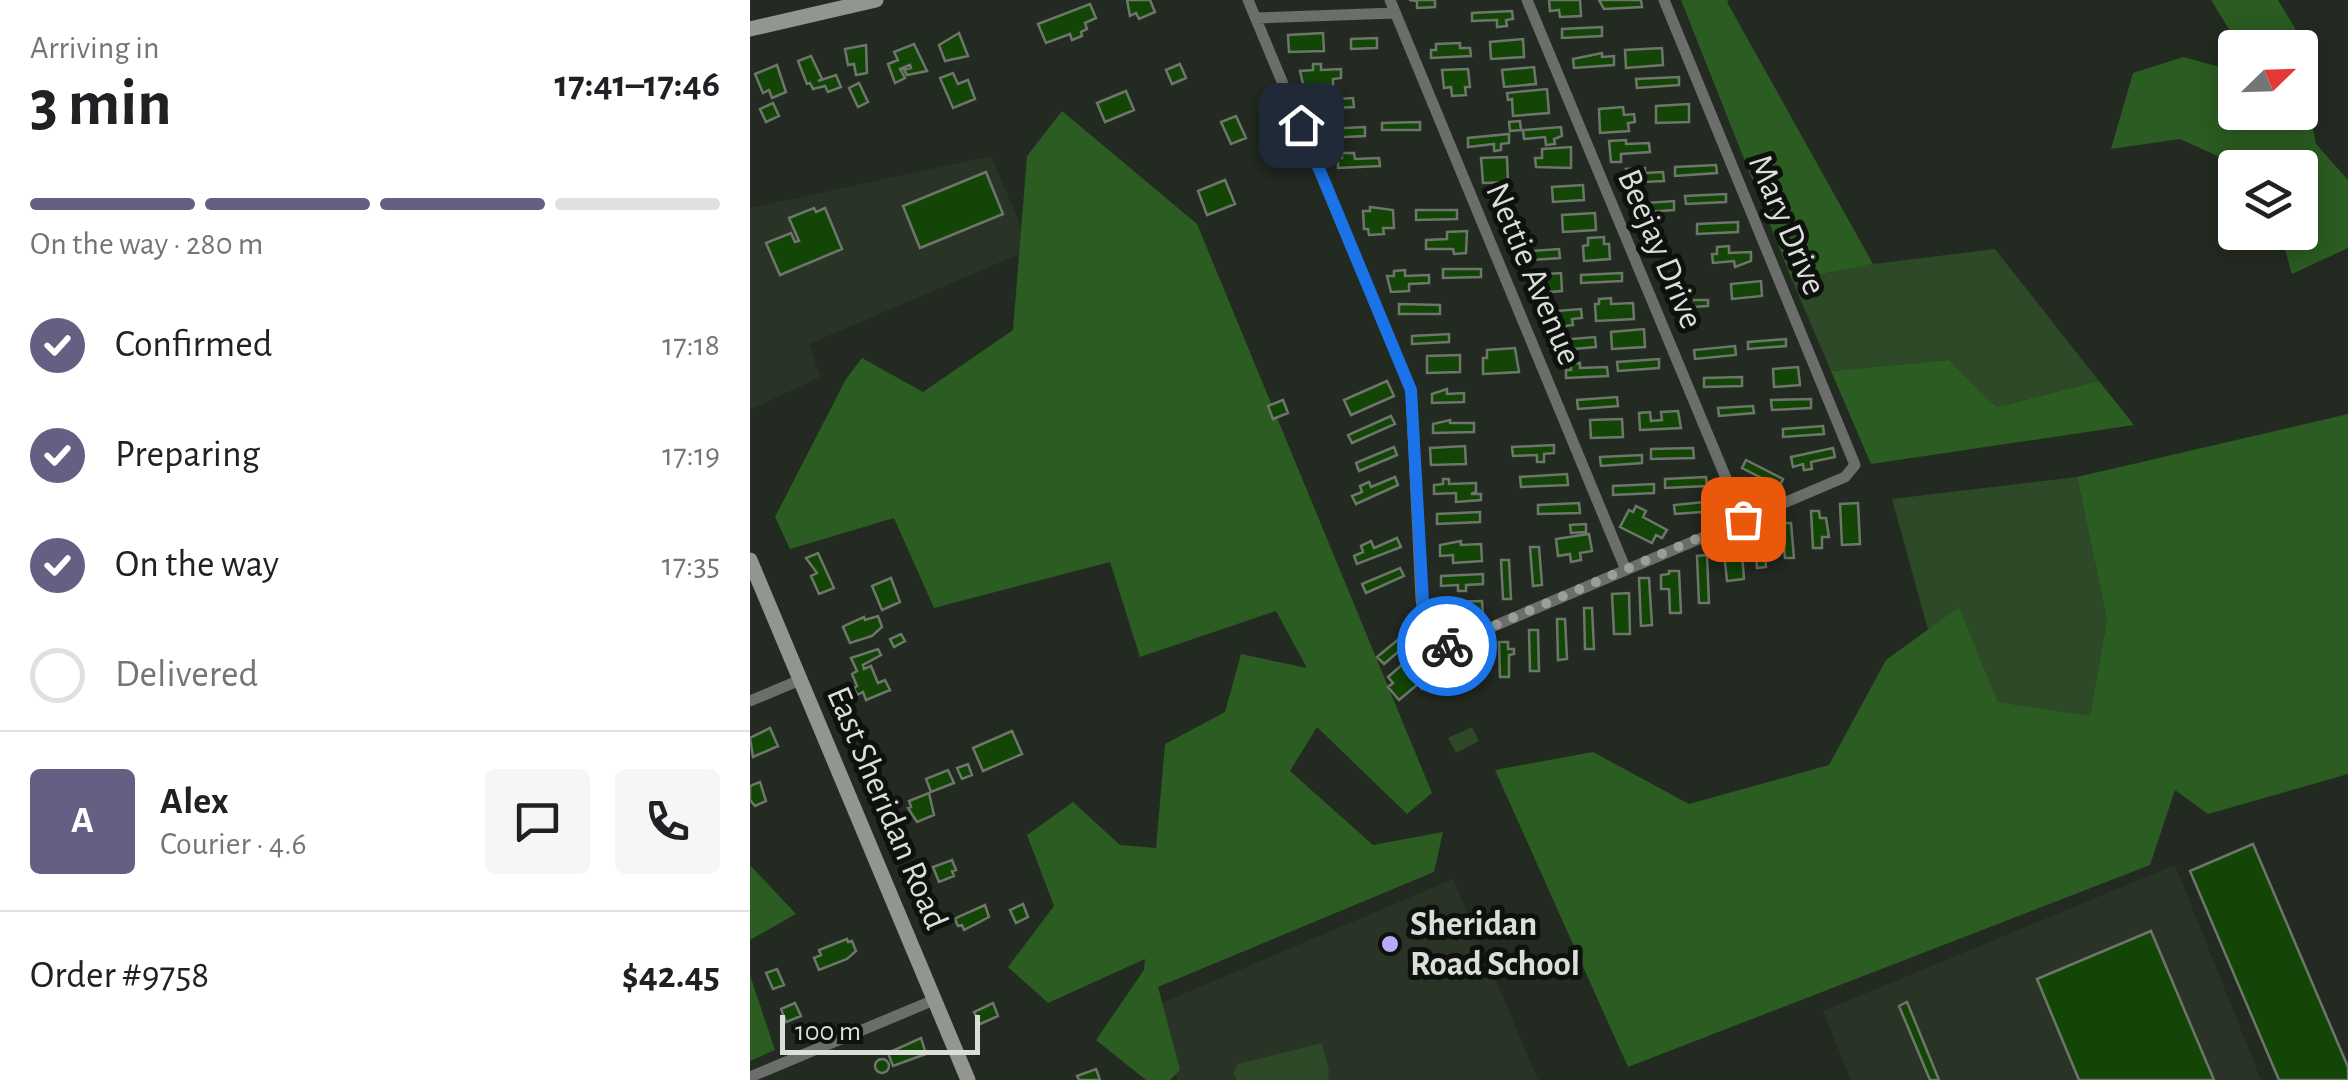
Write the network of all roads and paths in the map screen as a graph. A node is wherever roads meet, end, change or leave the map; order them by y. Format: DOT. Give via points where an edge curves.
graph roads {
  1 [pos="876,0"];
  2 [pos="1248,0"];
  3 [pos="1390,0"];
  4 [pos="1527,0"];
  5 [pos="1664,0"];
  6 [pos="1394,14"];
  7 [pos="1256,18"];
  8 [pos="750,29"];
  9 [pos="1743,519"];
  10 [pos="750,560"];
  11 [pos="1626,570"];
  12 [pos="800,680"];
  13 [pos="750,701"];
  14 [pos="934,1000"];
  15 [pos="750,1078"];
  16 [pos="968,1080"];
  1 -- 8 [label="street"];
  2 -- 7 [label="street"];
  3 -- 6 [label="street, Nettie Avenue"];
  4 -- 9 [label="street, Beejay Drive"];
  5 -- 9 [label="street, Mary Drive" via="1854,457 1852,471"];
  6 -- 7 [label="street"];
  6 -- 11 [label="street, Nettie Avenue"];
  7 -- 11 [label="street" via="1411,390 1422,599 1438,646"];
  9 -- 11 [label="street"];
  10 -- 12 [label="street, East Sheridan Road"];
  12 -- 13 [label="street"];
  12 -- 14 [label="street, East Sheridan Road"];
  14 -- 15 [label="street"];
  14 -- 16 [label="street, East Sheridan Road"];
}
